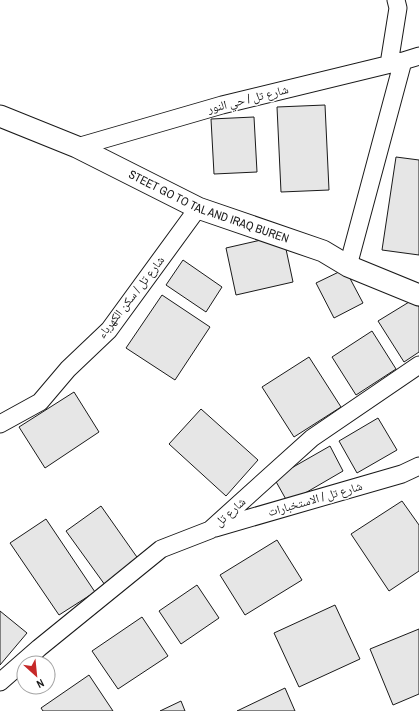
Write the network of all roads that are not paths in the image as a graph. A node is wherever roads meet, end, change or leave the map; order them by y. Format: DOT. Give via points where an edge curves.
graph roads {
  1 [pos="396,0"];
  2 [pos="404,60"];
  3 [pos="0,116"];
  4 [pos="77,147"];
  5 [pos="198,208"];
  6 [pos="348,266"];
  7 [pos="419,295"];
  8 [pos="419,365"];
  9 [pos="0,424"];
  10 [pos="419,466"];
  11 [pos="210,530"];
  12 [pos="0,682"];
  1 -- 2 [label="street"];
  2 -- 4 [label="street, شارع تل / حي النور" via="222,104"];
  2 -- 6 [label="street"];
  3 -- 4 [label="street, STEET GO TO TAL AND IRAQ BUREN"];
  4 -- 5 [label="street, STEET GO TO TAL AND IRAQ BUREN"];
  5 -- 6 [label="street, STEET GO TO TAL AND IRAQ BUREN" via="323,251"];
  5 -- 9 [label="street, شارع تل / سكن الكهرباء" via="109,330 68,369 40,402"];
  6 -- 7 [label="street, STEET GO TO TAL AND IRAQ BUREN"];
  8 -- 11 [label="street, شارع تل" via="312,438"];
  10 -- 11 [label="street, شارع تل / الاستخبارات" via="402,474"];
  11 -- 12 [label="street, شارع تل" via="161,550 38,648"];
}
